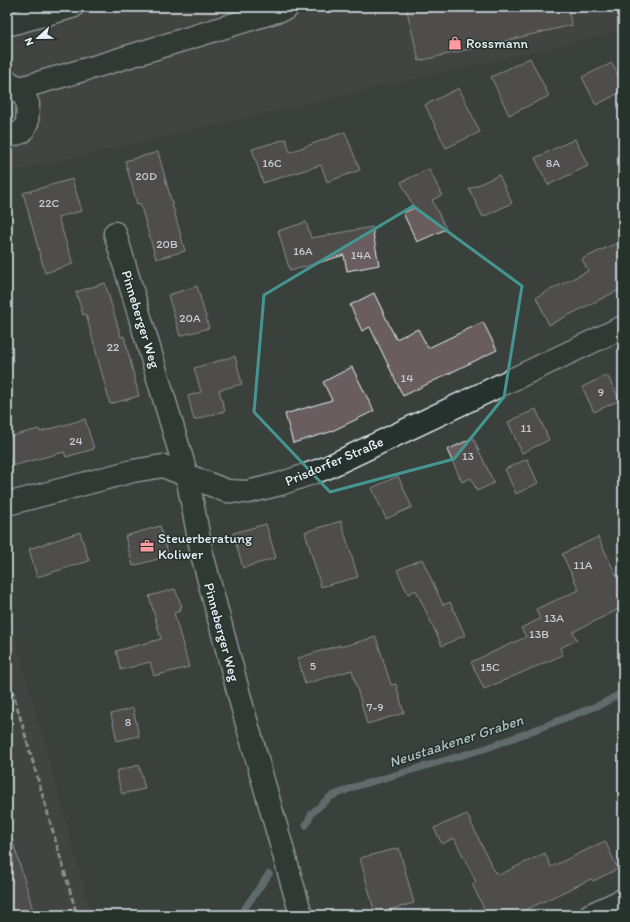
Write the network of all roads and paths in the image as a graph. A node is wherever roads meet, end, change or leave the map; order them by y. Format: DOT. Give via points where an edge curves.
graph roads {
  1 [pos="72,7"];
  2 [pos="287,8"];
  3 [pos="7,25"];
  4 [pos="14,86"];
  5 [pos="7,137"];
  6 [pos="115,232"];
  7 [pos="623,327"];
  8 [pos="187,476"];
  9 [pos="7,504"];
  10 [pos="623,900"];
  11 [pos="301,915"];
  12 [pos="590,915"];
  1 -- 3 [label="street"];
  2 -- 4 [label="street" via="94,67"];
  4 -- 5 [label="street" via="28,104 27,123 22,132"];
  6 -- 8 [label="street, Pinneberger Weg"];
  7 -- 8 [label="street, Prisdorfer Straße" via="326,468 280,484 248,492 227,491"];
  8 -- 9 [label="street, Prisdorfer Straße" via="163,466 133,471"];
  8 -- 11 [label="street, Pinneberger Weg" via="202,554"];
  10 -- 12 [label="street"];
}
